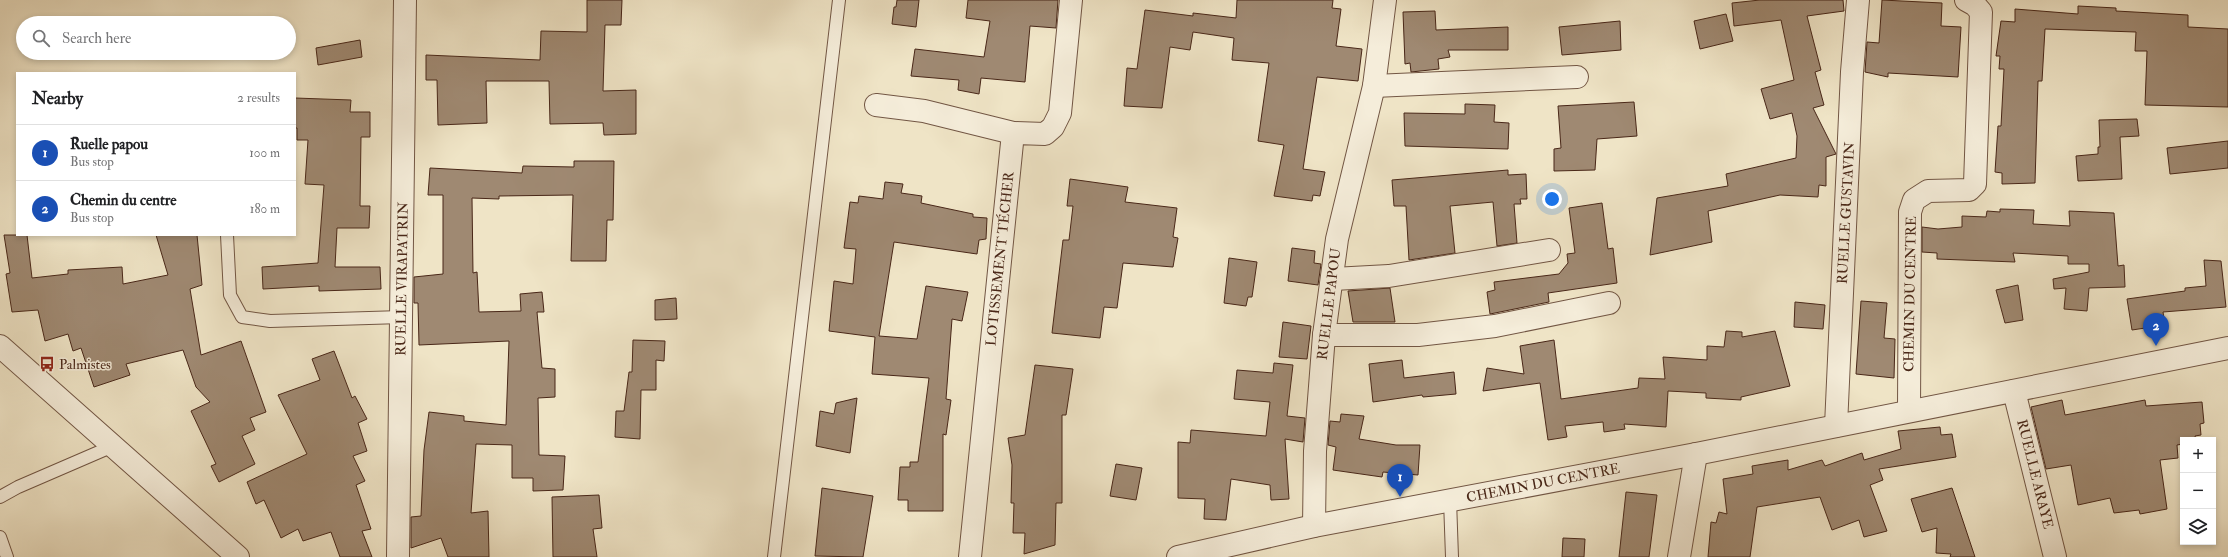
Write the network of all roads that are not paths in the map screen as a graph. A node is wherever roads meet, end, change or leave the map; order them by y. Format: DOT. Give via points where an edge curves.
graph roads {
  1 [pos="404,0"];
  2 [pos="839,0"];
  3 [pos="1071,0"];
  4 [pos="1385,0"];
  5 [pos="1858,0"];
  6 [pos="1974,6"];
  7 [pos="1577,77"];
  8 [pos="1374,86"];
  9 [pos="876,105"];
  10 [pos="1013,133"];
  11 [pos="227,236"];
  12 [pos="1549,250"];
  13 [pos="1333,279"];
  14 [pos="1609,303"];
  15 [pos="402,316"];
  16 [pos="1324,335"];
  17 [pos="0,346"];
  18 [pos="2228,348"];
  19 [pos="2014,391"];
  20 [pos="1908,411"];
  21 [pos="1836,426"];
  22 [pos="113,446"];
  23 [pos="1696,454"];
  24 [pos="0,497"];
  25 [pos="1450,500"];
  26 [pos="1314,526"];
  27 [pos="0,537"];
  28 [pos="7,557"];
  29 [pos="238,557"];
  30 [pos="398,557"];
  31 [pos="774,557"];
  32 [pos="970,557"];
  33 [pos="1178,557"];
  34 [pos="1452,557"];
  35 [pos="1679,557"];
  36 [pos="2055,557"];
  1 -- 15 [label="street, RUELLE VIRAPATRIN"];
  2 -- 31 [label="lane"];
  3 -- 10 [label="street" via="1060,113 1053,127 1045,134"];
  4 -- 8 [label="street, RUELLE PAPOU"];
  5 -- 21 [label="street, RUELLE GUSTAVIN" via="1852,72"];
  6 -- 20 [label="street, CHEMIN DU CENTRE" via="1975,184 1969,190 1928,190 1914,200 1910,212"];
  7 -- 8 [label="street"];
  8 -- 13 [label="street, RUELLE PAPOU" via="1337,239"];
  9 -- 10 [label="street" via="924,111"];
  10 -- 32 [label="street, LOTISSEMENT TÉCHER"];
  11 -- 15 [label="lane" via="230,295 242,317 270,321"];
  12 -- 13 [label="street" via="1389,276"];
  13 -- 16 [label="street, RUELLE PAPOU"];
  14 -- 16 [label="street" via="1495,326 1418,335"];
  15 -- 30 [label="street, RUELLE VIRAPATRIN"];
  16 -- 26 [label="street, RUELLE PAPOU" via="1315,451"];
  17 -- 22 [label="street"];
  18 -- 19 [label="street, CHEMIN DU CENTRE"];
  19 -- 20 [label="street, CHEMIN DU CENTRE"];
  19 -- 36 [label="street, RUELLE ARAYE"];
  20 -- 21 [label="street, CHEMIN DU CENTRE"];
  21 -- 23 [label="street, CHEMIN DU CENTRE"];
  22 -- 24 [label="lane"];
  22 -- 29 [label="street"];
  23 -- 25 [label="street, CHEMIN DU CENTRE"];
  23 -- 35 [label="street"];
  25 -- 26 [label="street, CHEMIN DU CENTRE"];
  25 -- 34 [label="lane"];
  26 -- 33 [label="street, CHEMIN DU CENTRE"];
  27 -- 28 [label="lane"];
}
